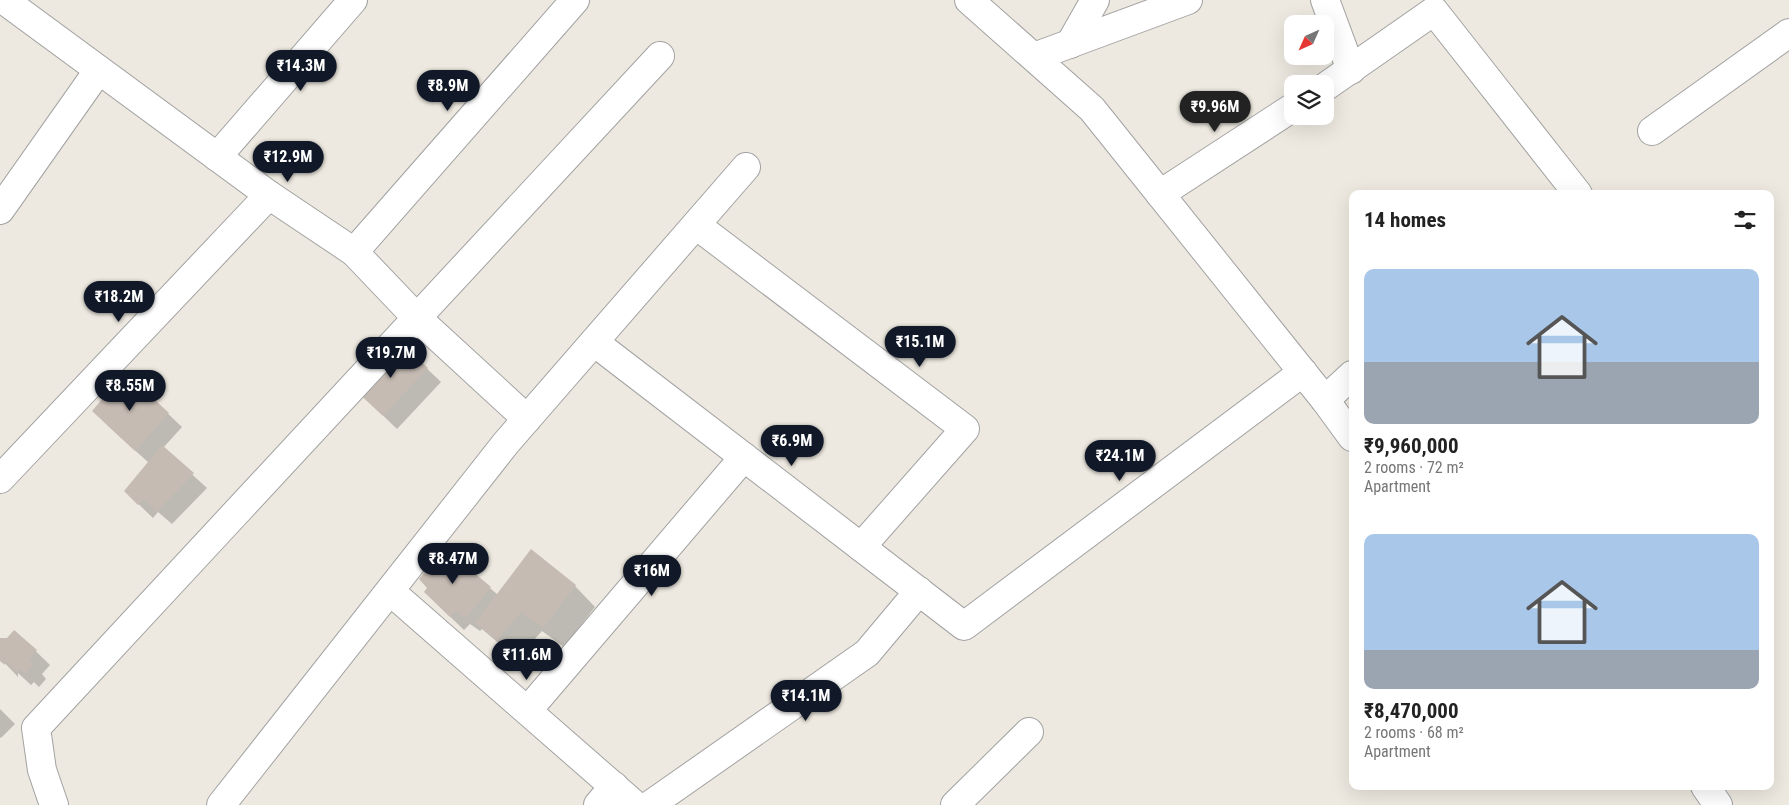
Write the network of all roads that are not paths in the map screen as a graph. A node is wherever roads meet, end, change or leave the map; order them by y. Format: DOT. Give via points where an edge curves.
graph roads {
  1 [pos="4,0"];
  2 [pos="353,0"];
  3 [pos="575,0"];
  4 [pos="969,0"];
  5 [pos="1095,0"];
  6 [pos="1188,0"];
  7 [pos="1325,0"];
  8 [pos="1438,6"];
  9 [pos="1789,33"];
  10 [pos="1070,44"];
  11 [pos="660,56"];
  12 [pos="1034,57"];
  13 [pos="1351,70"];
  14 [pos="98,71"];
  15 [pos="1334,81"];
  16 [pos="1284,113"];
  17 [pos="1652,131"];
  18 [pos="216,157"];
  19 [pos="746,167"];
  20 [pos="1566,190"];
  21 [pos="1160,194"];
  22 [pos="269,195"];
  23 [pos="0,210"];
  24 [pos="696,226"];
  25 [pos="354,252"];
  26 [pos="416,317"];
  27 [pos="594,342"];
  28 [pos="1303,372"];
  29 [pos="1349,378"];
  30 [pos="1325,400"];
  31 [pos="527,419"];
  32 [pos="1349,434"];
  33 [pos="744,457"];
  34 [pos="0,479"];
  35 [pos="861,547"];
  36 [pos="390,591"];
  37 [pos="919,591"];
  38 [pos="528,710"];
  39 [pos="1029,732"];
  40 [pos="1708,790"];
  41 [pos="606,795"];
  42 [pos="54,805"];
  43 [pos="221,805"];
  44 [pos="635,805"];
  45 [pos="650,805"];
  46 [pos="955,805"];
  47 [pos="1718,805"];
  1 -- 14 [label="street"];
  2 -- 18 [label="street"];
  3 -- 25 [label="street"];
  4 -- 12 [label="street"];
  5 -- 10 [label="street"];
  6 -- 10 [label="street"];
  7 -- 13 [label="street"];
  8 -- 13 [label="street"];
  8 -- 20 [label="street"];
  9 -- 17 [label="street"];
  10 -- 12 [label="street"];
  11 -- 26 [label="street"];
  12 -- 21 [label="street" via="1092,109"];
  13 -- 15 [label="street"];
  14 -- 18 [label="street"];
  14 -- 23 [label="street"];
  16 -- 21 [label="street"];
  18 -- 22 [label="street"];
  19 -- 24 [label="street"];
  21 -- 28 [label="street"];
  22 -- 25 [label="street"];
  22 -- 34 [label="street"];
  24 -- 27 [label="street"];
  24 -- 35 [label="street" via="965,428"];
  25 -- 26 [label="street"];
  26 -- 31 [label="street"];
  26 -- 42 [label="street" via="36,728 42,770"];
  27 -- 31 [label="street"];
  27 -- 33 [label="street"];
  28 -- 30 [label="street"];
  28 -- 37 [label="street" via="964,626"];
  29 -- 30 [label="street"];
  30 -- 32 [label="street"];
  31 -- 36 [label="street"];
  33 -- 35 [label="street"];
  33 -- 38 [label="street"];
  35 -- 37 [label="street"];
  36 -- 38 [label="street"];
  36 -- 43 [label="street"];
  37 -- 45 [label="street" via="867,653"];
  38 -- 41 [label="street"];
  39 -- 46 [label="street"];
  40 -- 47 [label="street"];
  41 -- 44 [label="street"];
}
